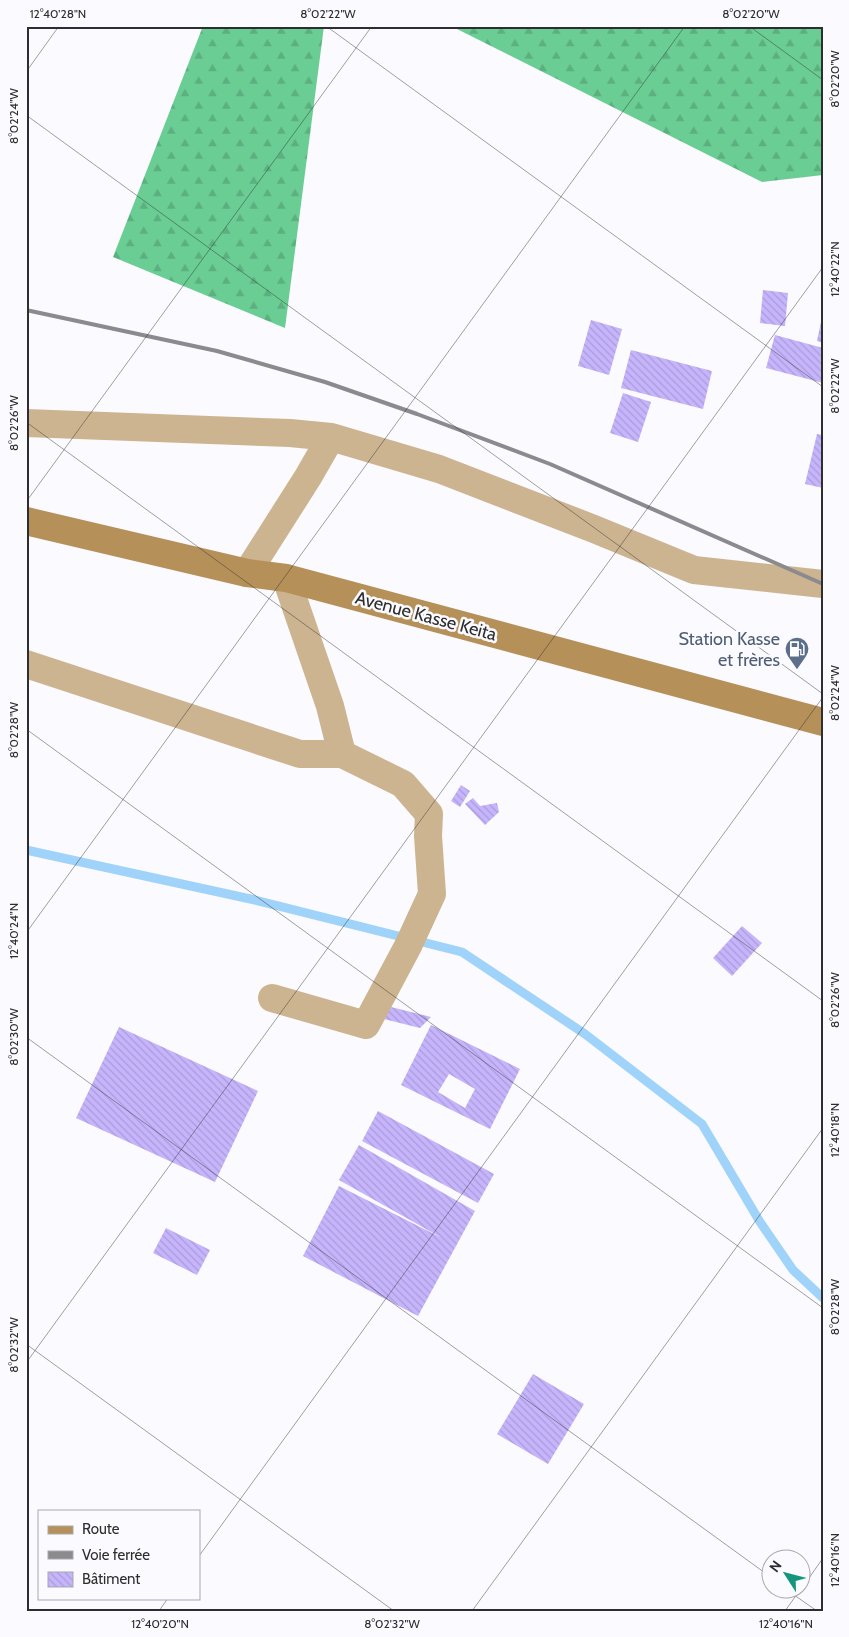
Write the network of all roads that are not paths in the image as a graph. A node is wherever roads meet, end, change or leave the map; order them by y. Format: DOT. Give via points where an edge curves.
graph roads {
  1 [pos="26,423"];
  2 [pos="331,437"];
  3 [pos="26,521"];
  4 [pos="247,573"];
  5 [pos="286,578"];
  6 [pos="823,584"];
  7 [pos="26,664"];
  8 [pos="823,722"];
  9 [pos="342,754"];
  10 [pos="272,998"];
  1 -- 2 [label="street" via="290,432"];
  2 -- 4 [label="street"];
  2 -- 6 [label="street" via="439,469 694,570"];
  3 -- 4 [label="main road, Avenue Kasse Keita"];
  4 -- 5 [label="main road, Avenue Kasse Keita"];
  5 -- 8 [label="main road, Avenue Kasse Keita"];
  5 -- 9 [label="street" via="330,706"];
  7 -- 9 [label="street" via="300,754"];
  9 -- 10 [label="street" via="403,784 429,814 432,894 366,1026"];
}
